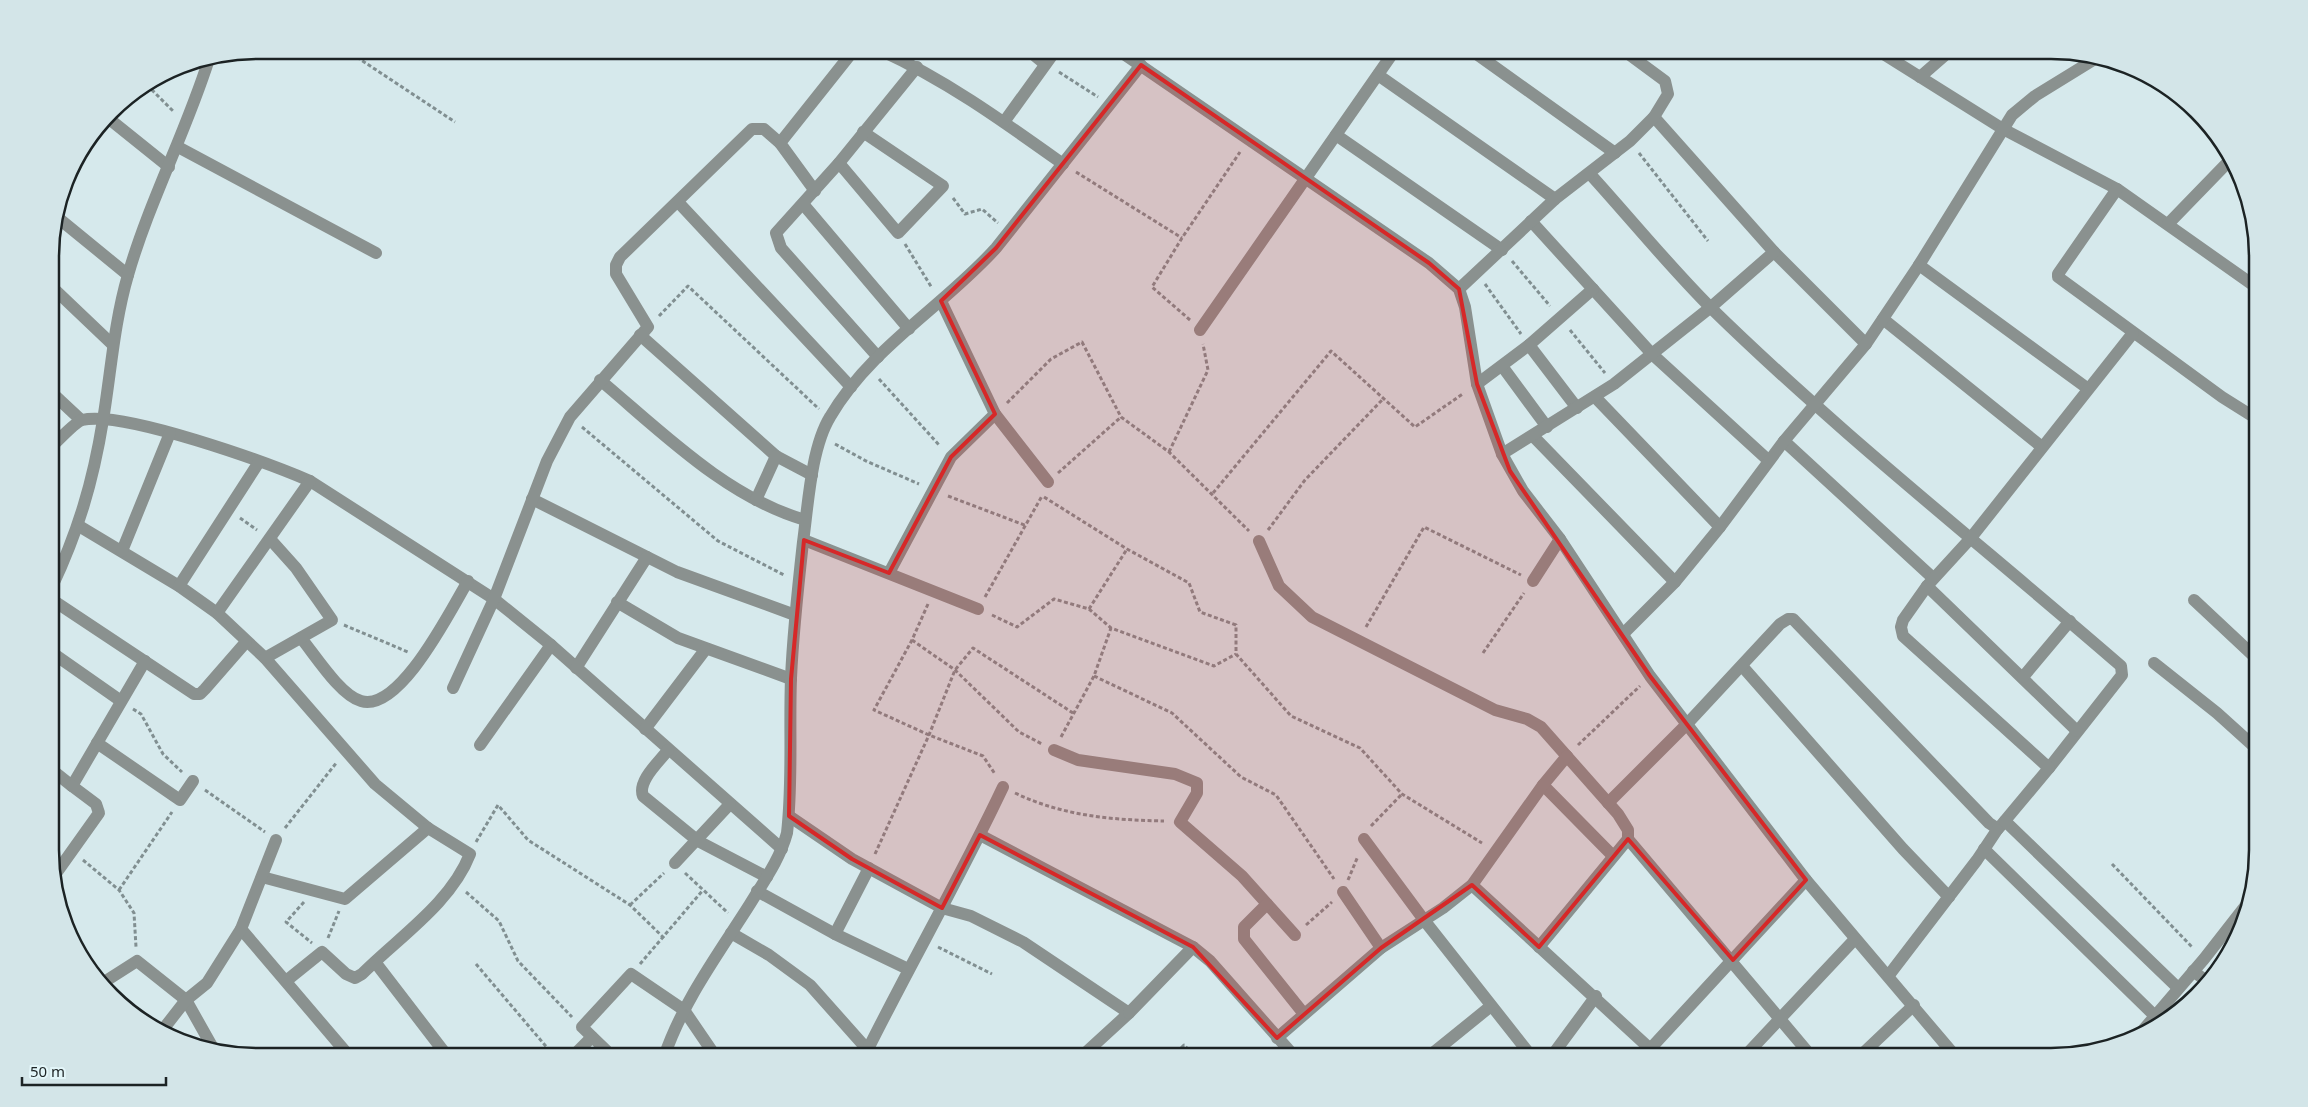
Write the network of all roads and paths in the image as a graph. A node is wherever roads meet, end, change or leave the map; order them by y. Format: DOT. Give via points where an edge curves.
graph roads {
  1 [pos="360,59"];
  2 [pos="847,59"];
  3 [pos="900,59"];
  4 [pos="1039,59"];
  5 [pos="1049,59"];
  6 [pos="1131,59"];
  7 [pos="1388,59"];
  8 [pos="1484,59"];
  9 [pos="1634,59"];
  10 [pos="1891,59"];
  11 [pos="1941,59"];
  12 [pos="2089,63"];
  13 [pos="1045,64"];
  14 [pos="205,65"];
  15 [pos="1140,65"];
  16 [pos="917,67"];
  17 [pos="1378,75"];
  18 [pos="1920,77"];
  19 [pos="151,89"];
  20 [pos="1110,105"];
  21 [pos="1654,117"];
  22 [pos="112,122"];
  23 [pos="455,122"];
  24 [pos="1004,122"];
  25 [pos="186,123"];
  26 [pos="2003,129"];
  27 [pos="863,132"];
  28 [pos="1336,135"];
  29 [pos="1248,141"];
  30 [pos="1630,141"];
  31 [pos="780,143"];
  32 [pos="178,147"];
  33 [pos="1615,153"];
  34 [pos="839,163"];
  35 [pos="1063,164"];
  36 [pos="2227,165"];
  37 [pos="169,168"];
  38 [pos="1590,174"];
  39 [pos="1306,179"];
  40 [pos="943,186"];
  41 [pos="2117,189"];
  42 [pos="815,191"];
  43 [pos="1555,199"];
  44 [pos="678,202"];
  45 [pos="803,204"];
  46 [pos="62,221"];
  47 [pos="1531,221"];
  48 [pos="2168,224"];
  49 [pos="1009,232"];
  50 [pos="898,233"];
  51 [pos="1182,238"];
  52 [pos="1708,241"];
  53 [pos="1502,250"];
  54 [pos="1774,252"];
  55 [pos="376,253"];
  56 [pos="1919,265"];
  57 [pos="1478,273"];
  58 [pos="128,275"];
  59 [pos="2249,282"];
  60 [pos="1593,288"];
  61 [pos="1459,289"];
  62 [pos="59,294"];
  63 [pos="940,301"];
  64 [pos="1711,307"];
  65 [pos="1882,319"];
  66 [pos="909,329"];
  67 [pos="1200,330"];
  68 [pos="644,331"];
  69 [pos="2133,333"];
  70 [pos="1866,344"];
  71 [pos="114,345"];
  72 [pos="1529,345"];
  73 [pos="1652,354"];
  74 [pos="878,357"];
  75 [pos="1502,366"];
  76 [pos="868,367"];
  77 [pos="600,380"];
  78 [pos="1477,384"];
  79 [pos="851,387"];
  80 [pos="2087,388"];
  81 [pos="1595,397"];
  82 [pos="59,400"];
  83 [pos="1383,400"];
  84 [pos="1816,404"];
  85 [pos="1577,408"];
  86 [pos="2249,413"];
  87 [pos="995,414"];
  88 [pos="570,416"];
  89 [pos="1121,417"];
  90 [pos="104,418"];
  91 [pos="829,418"];
  92 [pos="80,420"];
  93 [pos="1547,427"];
  94 [pos="170,433"];
  95 [pos="1533,436"];
  96 [pos="822,437"];
  97 [pos="59,440"];
  98 [pos="1784,441"];
  99 [pos="2042,447"];
  100 [pos="1169,452"];
  101 [pos="1502,454"];
  102 [pos="776,456"];
  103 [pos="951,458"];
  104 [pos="1768,460"];
  105 [pos="258,462"];
  106 [pos="812,475"];
  107 [pos="310,481"];
  108 [pos="1048,482"];
  109 [pos="932,490"];
  110 [pos="1214,493"];
  111 [pos="532,499"];
  112 [pos="756,500"];
  113 [pos="229,510"];
  114 [pos="805,520"];
  115 [pos="79,526"];
  116 [pos="1027,526"];
  117 [pos="1720,527"];
  118 [pos="270,539"];
  119 [pos="1560,539"];
  120 [pos="1970,539"];
  121 [pos="804,540"];
  122 [pos="1260,541"];
  123 [pos="1126,549"];
  124 [pos="122,551"];
  125 [pos="648,557"];
  126 [pos="59,560"];
  127 [pos="889,573"];
  128 [pos="468,581"];
  129 [pos="1533,581"];
  130 [pos="798,582"];
  131 [pos="1675,582"];
  132 [pos="1930,582"];
  133 [pos="179,586"];
  134 [pos="935,590"];
  135 [pos="494,599"];
  136 [pos="2194,600"];
  137 [pos="617,602"];
  138 [pos="59,604"];
  139 [pos="978,609"];
  140 [pos="1089,609"];
  141 [pos="217,613"];
  142 [pos="795,615"];
  143 [pos="332,620"];
  144 [pos="2070,621"];
  145 [pos="1111,628"];
  146 [pos="1623,634"];
  147 [pos="301,638"];
  148 [pos="912,640"];
  149 [pos="246,642"];
  150 [pos="1357,642"];
  151 [pos="551,645"];
  152 [pos="705,650"];
  153 [pos="2249,651"];
  154 [pos="1483,652"];
  155 [pos="1236,654"];
  156 [pos="59,658"];
  157 [pos="264,658"];
  158 [pos="422,658"];
  159 [pos="145,660"];
  160 [pos="2154,663"];
  161 [pos="1742,666"];
  162 [pos="576,668"];
  163 [pos="955,670"];
  164 [pos="1094,676"];
  165 [pos="1650,676"];
  166 [pos="2023,677"];
  167 [pos="791,679"];
  168 [pos="453,688"];
  169 [pos="121,701"];
  170 [pos="1073,713"];
  171 [pos="1687,724"];
  172 [pos="645,729"];
  173 [pos="2077,731"];
  174 [pos="928,735"];
  175 [pos="2249,742"];
  176 [pos="97,743"];
  177 [pos="480,745"];
  178 [pos="346,750"];
  179 [pos="668,750"];
  180 [pos="1054,750"];
  181 [pos="1567,756"];
  182 [pos="2049,768"];
  183 [pos="59,776"];
  184 [pos="192,781"];
  185 [pos="1543,784"];
  186 [pos="72,786"];
  187 [pos="1003,787"];
  188 [pos="1402,794"];
  189 [pos="180,800"];
  190 [pos="1608,802"];
  191 [pos="730,804"];
  192 [pos="789,816"];
  193 [pos="1180,822"];
  194 [pos="2001,825"];
  195 [pos="428,828"];
  196 [pos="980,835"];
  197 [pos="1364,839"];
  198 [pos="1628,839"];
  199 [pos="276,840"];
  200 [pos="698,840"];
  201 [pos="782,850"];
  202 [pos="1984,850"];
  203 [pos="72,851"];
  204 [pos="1495,851"];
  205 [pos="470,854"];
  206 [pos="1614,856"];
  207 [pos="675,863"];
  208 [pos="2112,864"];
  209 [pos="869,868"];
  210 [pos="59,869"];
  211 [pos="262,877"];
  212 [pos="767,877"];
  213 [pos="1806,880"];
  214 [pos="455,882"];
  215 [pos="1472,885"];
  216 [pos="119,890"];
  217 [pos="703,890"];
  218 [pos="313,892"];
  219 [pos="757,892"];
  220 [pos="1343,892"];
  221 [pos="1949,897"];
  222 [pos="345,899"];
  223 [pos="1267,904"];
  224 [pos="630,905"];
  225 [pos="942,908"];
  226 [pos="1424,920"];
  227 [pos="735,927"];
  228 [pos="2233,928"];
  229 [pos="242,929"];
  230 [pos="835,934"];
  231 [pos="1295,935"];
  232 [pos="664,938"];
  233 [pos="1855,939"];
  234 [pos="924,940"];
  235 [pos="1193,947"];
  236 [pos="1539,947"];
  237 [pos="1381,948"];
  238 [pos="322,952"];
  239 [pos="2204,959"];
  240 [pos="137,960"];
  241 [pos="1733,960"];
  242 [pos="375,962"];
  243 [pos="476,964"];
  244 [pos="908,969"];
  245 [pos="2193,971"];
  246 [pos="631,974"];
  247 [pos="992,974"];
  248 [pos="1889,975"];
  249 [pos="2202,978"];
  250 [pos="107,980"];
  251 [pos="286,981"];
  252 [pos="2178,988"];
  253 [pos="1596,996"];
  254 [pos="186,1000"];
  255 [pos="1914,1005"];
  256 [pos="1491,1006"];
  257 [pos="684,1010"];
  258 [pos="1129,1013"];
  259 [pos="1304,1014"];
  260 [pos="2154,1015"];
  261 [pos="1779,1018"];
  262 [pos="2149,1023"];
  263 [pos="166,1026"];
  264 [pos="582,1027"];
  265 [pos="592,1037"];
  266 [pos="1277,1038"];
  267 [pos="210,1043"];
  268 [pos="342,1048"];
  269 [pos="441,1048"];
  270 [pos="547,1048"];
  271 [pos="581,1048"];
  272 [pos="604,1048"];
  273 [pos="668,1048"];
  274 [pos="710,1048"];
  275 [pos="867,1048"];
  276 [pos="873,1048"];
  277 [pos="1091,1048"];
  278 [pos="1286,1048"];
  279 [pos="1439,1048"];
  280 [pos="1525,1048"];
  281 [pos="1558,1048"];
  282 [pos="1651,1048"];
  283 [pos="1658,1048"];
  284 [pos="1752,1048"];
  285 [pos="1804,1048"];
  286 [pos="1869,1048"];
  287 [pos="1949,1048"];
  1 -- 23 [label="path"];
  2 -- 31 [label="street"];
  3 -- 16 [label="street"];
  4 -- 13 [label="street"];
  5 -- 13 [label="street"];
  6 -- 15 [label="street"];
  7 -- 17 [label="street"];
  8 -- 33 [label="street"];
  9 -- 21 [label="street" via="1665,81 1668,94"];
  10 -- 18 [label="street"];
  11 -- 18 [label="street"];
  12 -- 26 [label="street" via="2022,105"];
  13 -- 20 [label="path"];
  13 -- 24 [label="street"];
  14 -- 25 [label="street"];
  15 -- 20 [label="street"];
  15 -- 29 [label="street"];
  16 -- 24 [label="street"];
  16 -- 27 [label="street"];
  17 -- 28 [label="street"];
  17 -- 43 [label="street"];
  18 -- 26 [label="street"];
  19 -- 25 [label="path"];
  20 -- 35 [label="street"];
  21 -- 30 [label="street"];
  21 -- 54 [label="street"];
  22 -- 37 [label="street"];
  24 -- 35 [label="street"];
  25 -- 32 [label="street"];
  26 -- 41 [label="street"];
  26 -- 56 [label="street"];
  27 -- 34 [label="street"];
  27 -- 40 [label="street"];
  28 -- 39 [label="street"];
  28 -- 53 [label="street"];
  29 -- 39 [label="street"];
  29 -- 51 [label="path"];
  30 -- 33 [label="street"];
  30 -- 52 [label="path"];
  31 -- 42 [label="street"];
  31 -- 44 [label="street" via="764,129 752,129"];
  32 -- 37 [label="street"];
  32 -- 55 [label="street"];
  33 -- 38 [label="street"];
  34 -- 42 [label="street"];
  34 -- 50 [label="street"];
  35 -- 49 [label="street"];
  35 -- 51 [label="path"];
  36 -- 48 [label="street"];
  37 -- 58 [label="street"];
  38 -- 43 [label="street"];
  38 -- 64 [label="street"];
  39 -- 61 [label="street" via="1429,264"];
  39 -- 67 [label="street"];
  40 -- 49 [label="path" via="965,214 982,209"];
  40 -- 50 [label="street"];
  41 -- 48 [label="street"];
  41 -- 69 [label="street" via="2058,278"];
  42 -- 45 [label="street"];
  43 -- 47 [label="street"];
  44 -- 68 [label="street" via="626,250 616,266 616,274"];
  44 -- 79 [label="street"];
  45 -- 66 [label="street"];
  45 -- 74 [label="street" via="778,228 777,240"];
  46 -- 58 [label="street"];
  47 -- 53 [label="street"];
  47 -- 60 [label="street"];
  48 -- 59 [label="street"];
  49 -- 63 [label="street" via="985,260"];
  50 -- 63 [label="path"];
  51 -- 67 [label="path" via="1152,287"];
  53 -- 57 [label="street"];
  54 -- 64 [label="street"];
  54 -- 70 [label="street"];
  56 -- 65 [label="street"];
  56 -- 80 [label="street"];
  57 -- 61 [label="street"];
  57 -- 72 [label="path"];
  58 -- 71 [label="street"];
  60 -- 72 [label="street"];
  60 -- 73 [label="street"];
  61 -- 78 [label="street" via="1465,307"];
  62 -- 71 [label="street"];
  63 -- 66 [label="street"];
  63 -- 87 [label="street"];
  64 -- 73 [label="street"];
  64 -- 84 [label="street"];
  65 -- 70 [label="street"];
  65 -- 99 [label="street"];
  66 -- 74 [label="street"];
  67 -- 100 [label="path" via="1208,370"];
  68 -- 77 [label="street"];
  68 -- 91 [label="path" via="688,286"];
  68 -- 102 [label="street"];
  69 -- 80 [label="street"];
  69 -- 86 [label="street"];
  70 -- 84 [label="street"];
  71 -- 90 [label="street"];
  72 -- 75 [label="street"];
  72 -- 85 [label="street"];
  73 -- 81 [label="street"];
  73 -- 104 [label="street"];
  74 -- 76 [label="street"];
  75 -- 78 [label="street"];
  75 -- 93 [label="street"];
  76 -- 79 [label="street"];
  76 -- 103 [label="path"];
  77 -- 88 [label="street"];
  77 -- 112 [label="street" via="690,455"];
  78 -- 83 [label="path" via="1415,427"];
  78 -- 101 [label="street"];
  79 -- 91 [label="street"];
  80 -- 99 [label="street"];
  81 -- 85 [label="street"];
  81 -- 117 [label="street"];
  82 -- 92 [label="street"];
  83 -- 110 [label="path" via="1331,351"];
  83 -- 122 [label="path" via="1305,480"];
  84 -- 98 [label="street"];
  84 -- 120 [label="street"];
  85 -- 93 [label="street"];
  87 -- 89 [label="path" via="1051,359 1082,342"];
  87 -- 103 [label="street"];
  87 -- 108 [label="street"];
  88 -- 111 [label="street"];
  88 -- 130 [label="path" via="718,541"];
  89 -- 100 [label="path"];
  89 -- 108 [label="path"];
  90 -- 92 [label="street"];
  90 -- 94 [label="street"];
  90 -- 115 [label="street"];
  91 -- 96 [label="street"];
  92 -- 97 [label="street"];
  93 -- 95 [label="street"];
  94 -- 105 [label="street"];
  94 -- 124 [label="street"];
  95 -- 101 [label="street"];
  95 -- 131 [label="street"];
  96 -- 106 [label="street"];
  96 -- 109 [label="path" via="866,461"];
  98 -- 104 [label="street"];
  98 -- 132 [label="street"];
  99 -- 120 [label="street"];
  100 -- 110 [label="path"];
  101 -- 119 [label="street" via="1523,491"];
  102 -- 106 [label="street"];
  102 -- 112 [label="street"];
  103 -- 109 [label="street"];
  104 -- 117 [label="street"];
  105 -- 107 [label="street"];
  105 -- 113 [label="street"];
  106 -- 114 [label="street"];
  107 -- 118 [label="street"];
  107 -- 128 [label="street"];
  109 -- 116 [label="path"];
  109 -- 127 [label="street"];
  110 -- 122 [label="path"];
  111 -- 125 [label="street"];
  111 -- 135 [label="street"];
  112 -- 114 [label="street" via="780,513"];
  113 -- 118 [label="path"];
  113 -- 133 [label="street"];
  114 -- 121 [label="street"];
  115 -- 124 [label="street"];
  115 -- 126 [label="street"];
  116 -- 123 [label="path" via="1042,496"];
  116 -- 139 [label="path"];
  117 -- 131 [label="street"];
  118 -- 141 [label="street"];
  118 -- 143 [label="street" via="296,568"];
  119 -- 129 [label="street"];
  119 -- 146 [label="street"];
  120 -- 132 [label="street"];
  120 -- 144 [label="street"];
  121 -- 127 [label="street"];
  121 -- 130 [label="street"];
  122 -- 150 [label="street" via="1279,586 1289,597 1312,617"];
  123 -- 140 [label="path"];
  123 -- 155 [label="path" via="1189,583 1200,612 1236,625"];
  124 -- 133 [label="street"];
  125 -- 137 [label="street"];
  125 -- 142 [label="street" via="719,588"];
  127 -- 134 [label="street"];
  128 -- 135 [label="street"];
  128 -- 158 [label="street"];
  129 -- 150 [label="path" via="1424,527"];
  129 -- 154 [label="path"];
  130 -- 142 [label="street"];
  131 -- 146 [label="street"];
  132 -- 166 [label="street"];
  132 -- 182 [label="street" via="1903,620 1903,636"];
  133 -- 141 [label="street"];
  134 -- 139 [label="street"];
  134 -- 148 [label="path"];
  135 -- 151 [label="street"];
  135 -- 168 [label="street"];
  136 -- 153 [label="street"];
  137 -- 152 [label="street" via="656,627"];
  137 -- 162 [label="street"];
  138 -- 159 [label="street"];
  139 -- 140 [label="path" via="1017,627 1054,599"];
  140 -- 145 [label="path"];
  141 -- 149 [label="street"];
  142 -- 167 [label="street"];
  143 -- 147 [label="street"];
  143 -- 158 [label="path"];
  144 -- 166 [label="street"];
  144 -- 173 [label="street" via="2123,671"];
  145 -- 155 [label="path" via="1214,666"];
  145 -- 164 [label="path"];
  146 -- 165 [label="street"];
  147 -- 157 [label="street"];
  147 -- 158 [label="street" via="344,689 360,701 370,703 381,700 392,691"];
  148 -- 163 [label="path"];
  148 -- 174 [label="path" via="874,710"];
  149 -- 157 [label="street"];
  149 -- 159 [label="street" via="200,694 188,691"];
  150 -- 181 [label="street" via="1495,710 1534,722"];
  151 -- 162 [label="street"];
  151 -- 177 [label="street"];
  152 -- 167 [label="street"];
  152 -- 172 [label="street"];
  155 -- 188 [label="path" via="1291,716 1360,748"];
  156 -- 169 [label="street"];
  157 -- 178 [label="street"];
  159 -- 169 [label="street"];
  160 -- 175 [label="street"];
  161 -- 171 [label="street"];
  161 -- 194 [label="street" via="1784,620 1793,619"];
  161 -- 221 [label="street"];
  162 -- 172 [label="street"];
  163 -- 170 [label="path" via="973,648"];
  163 -- 174 [label="path"];
  163 -- 180 [label="path" via="1019,732"];
  164 -- 170 [label="path"];
  164 -- 220 [label="path" via="1172,713 1241,777 1276,795"];
  165 -- 171 [label="street"];
  165 -- 181 [label="path"];
  166 -- 173 [label="street"];
  167 -- 192 [label="street"];
  169 -- 176 [label="street"];
  169 -- 184 [label="path" via="141,714 163,754"];
  170 -- 180 [label="path"];
  171 -- 190 [label="street"];
  171 -- 213 [label="street"];
  172 -- 179 [label="street"];
  173 -- 182 [label="street"];
  174 -- 187 [label="path" via="983,756"];
  174 -- 209 [label="path"];
  176 -- 186 [label="street"];
  176 -- 189 [label="street"];
  178 -- 195 [label="street" via="375,784"];
  178 -- 199 [label="path"];
  179 -- 191 [label="street"];
  179 -- 200 [label="street" via="643,783 641,791 646,800"];
  180 -- 193 [label="street" via="1095,764 1192,779 1199,788"];
  181 -- 185 [label="street"];
  181 -- 190 [label="street"];
  182 -- 194 [label="street"];
  183 -- 186 [label="street"];
  184 -- 189 [label="street"];
  184 -- 199 [label="path"];
  185 -- 204 [label="street"];
  185 -- 206 [label="street"];
  186 -- 203 [label="street" via="96,804 99,813"];
  187 -- 193 [label="path" via="1041,805 1110,820"];
  187 -- 196 [label="street"];
  188 -- 197 [label="path" via="1364,833"];
  188 -- 204 [label="path"];
  189 -- 216 [label="path"];
  190 -- 198 [label="street" via="1625,823"];
  191 -- 200 [label="street"];
  191 -- 201 [label="street"];
  192 -- 201 [label="street"];
  192 -- 209 [label="street"];
  193 -- 223 [label="street" via="1242,876"];
  194 -- 202 [label="street"];
  194 -- 252 [label="street"];
  195 -- 205 [label="street"];
  195 -- 222 [label="street"];
  196 -- 225 [label="street"];
  196 -- 235 [label="street"];
  197 -- 220 [label="path"];
  197 -- 226 [label="street"];
  198 -- 206 [label="street"];
  198 -- 241 [label="street"];
  199 -- 211 [label="street"];
  200 -- 207 [label="street"];
  200 -- 212 [label="street"];
  201 -- 212 [label="street"];
  202 -- 221 [label="street"];
  202 -- 260 [label="street"];
  203 -- 210 [label="street"];
  203 -- 216 [label="path"];
  204 -- 215 [label="street"];
  205 -- 214 [label="street"];
  205 -- 224 [label="path" via="498,806 528,840"];
  206 -- 236 [label="street"];
  207 -- 217 [label="path"];
  207 -- 224 [label="path"];
  208 -- 239 [label="path"];
  209 -- 225 [label="street"];
  209 -- 230 [label="street"];
  211 -- 218 [label="street"];
  211 -- 229 [label="street"];
  212 -- 219 [label="street"];
  213 -- 233 [label="street"];
  213 -- 241 [label="street"];
  214 -- 242 [label="street"];
  214 -- 264 [label="path" via="499,921 518,961"];
  215 -- 226 [label="street"];
  215 -- 236 [label="street"];
  216 -- 240 [label="path" via="134,912"];
  217 -- 227 [label="path"];
  217 -- 232 [label="path"];
  218 -- 222 [label="street"];
  218 -- 238 [label="path" via="286,922"];
  219 -- 227 [label="street"];
  219 -- 230 [label="street"];
  220 -- 231 [label="path"];
  220 -- 237 [label="street"];
  221 -- 248 [label="street"];
  222 -- 238 [label="path"];
  223 -- 231 [label="street"];
  223 -- 259 [label="street" via="1244,927 1244,939"];
  224 -- 232 [label="path"];
  225 -- 234 [label="street"];
  225 -- 258 [label="street" via="971,916 1023,942"];
  226 -- 237 [label="street"];
  226 -- 256 [label="street"];
  227 -- 257 [label="street"];
  227 -- 275 [label="street" via="810,985"];
  228 -- 239 [label="street"];
  229 -- 251 [label="street"];
  229 -- 254 [label="street" via="206,983"];
  230 -- 244 [label="street"];
  232 -- 246 [label="path"];
  233 -- 248 [label="street"];
  233 -- 261 [label="street"];
  234 -- 244 [label="street"];
  234 -- 247 [label="path"];
  235 -- 258 [label="street"];
  235 -- 266 [label="street"];
  236 -- 253 [label="street"];
  237 -- 259 [label="street"];
  238 -- 242 [label="street" via="355,978"];
  238 -- 251 [label="street"];
  239 -- 245 [label="street"];
  240 -- 250 [label="street"];
  240 -- 254 [label="street"];
  241 -- 261 [label="street"];
  241 -- 283 [label="street"];
  242 -- 269 [label="street"];
  243 -- 270 [label="path"];
  244 -- 276 [label="street"];
  245 -- 249 [label="street"];
  245 -- 252 [label="street"];
  246 -- 257 [label="street"];
  246 -- 264 [label="street"];
  248 -- 255 [label="street"];
  251 -- 268 [label="street"];
  252 -- 260 [label="street"];
  253 -- 281 [label="street"];
  253 -- 282 [label="street"];
  254 -- 263 [label="street"];
  254 -- 267 [label="street"];
  255 -- 286 [label="street"];
  255 -- 287 [label="street"];
  256 -- 279 [label="street"];
  256 -- 280 [label="street"];
  257 -- 273 [label="street"];
  257 -- 274 [label="street"];
  258 -- 277 [label="street"];
  259 -- 266 [label="street"];
  260 -- 262 [label="street"];
  261 -- 284 [label="street"];
  261 -- 285 [label="street"];
  264 -- 265 [label="street"];
  265 -- 271 [label="street"];
  265 -- 272 [label="street"];
  266 -- 278 [label="street"];
}
